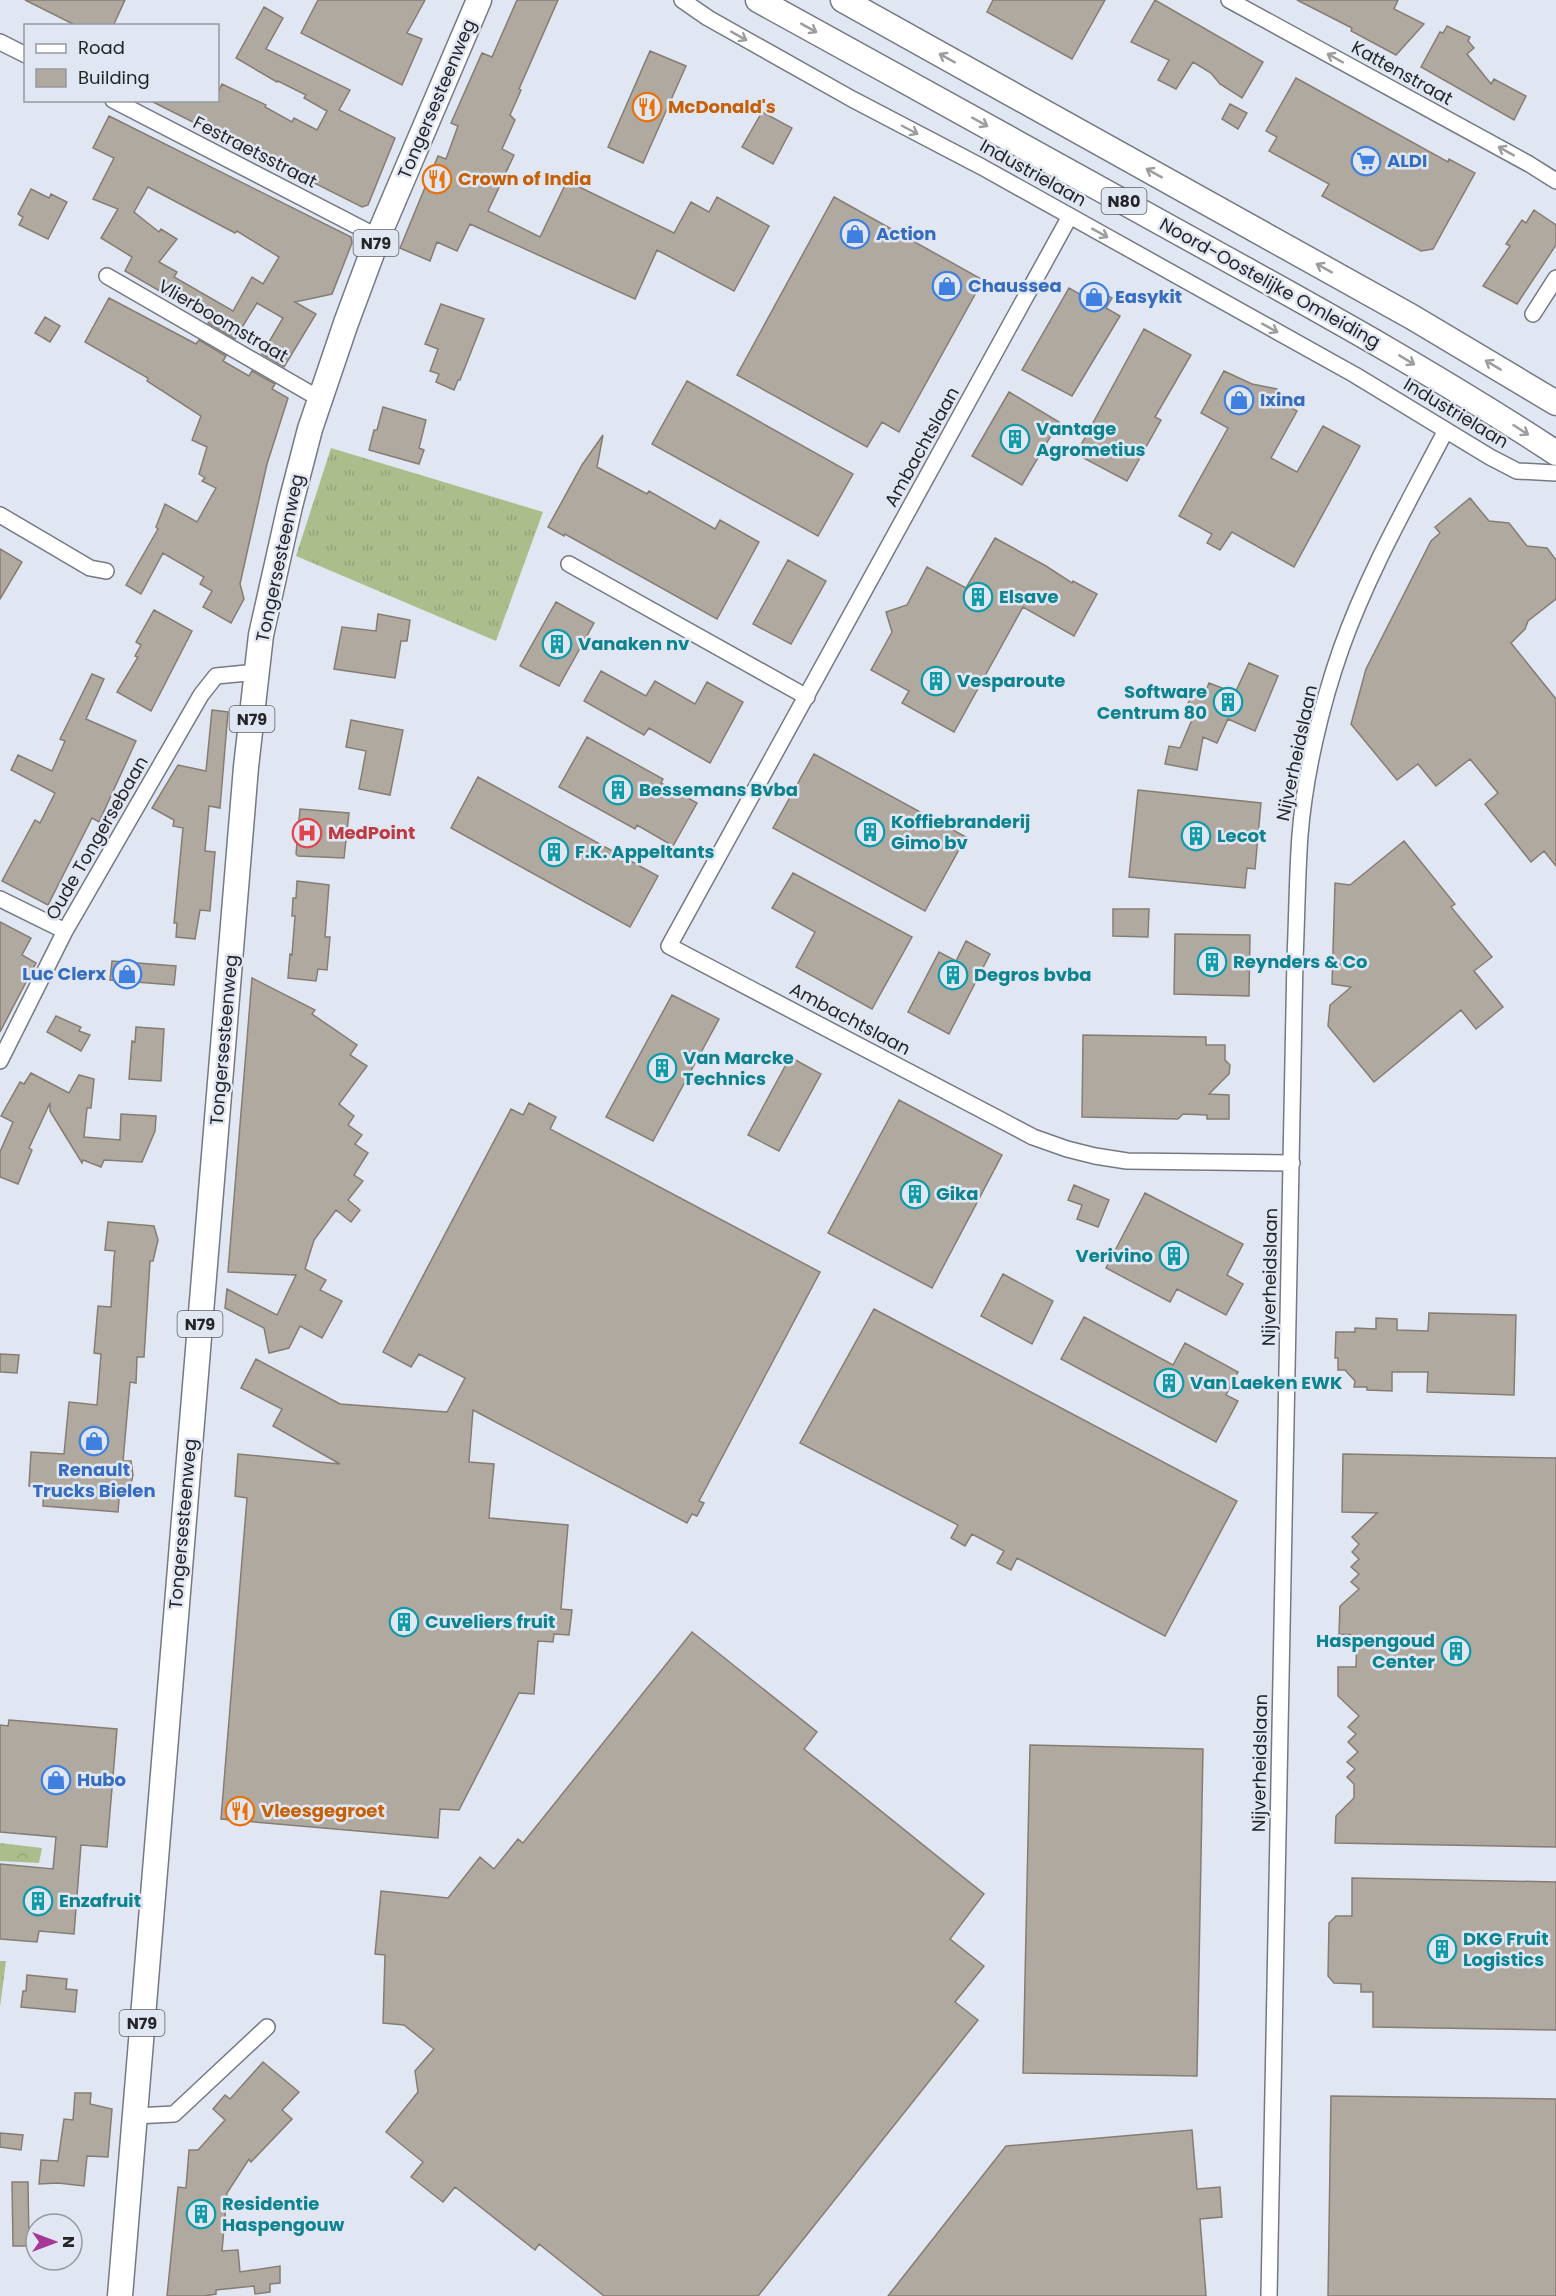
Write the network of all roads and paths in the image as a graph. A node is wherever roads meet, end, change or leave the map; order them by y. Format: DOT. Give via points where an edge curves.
graph roads {
  1 [pos="479,0"];
  2 [pos="682,0"];
  3 [pos="758,0"];
  4 [pos="843,0"];
  5 [pos="1229,0"];
  6 [pos="0,42"];
  7 [pos="24,54"];
  8 [pos="117,102"];
  9 [pos="1556,181"];
  10 [pos="1070,216"];
  11 [pos="378,237"];
  12 [pos="107,276"];
  13 [pos="1556,278"];
  14 [pos="1533,314"];
  15 [pos="320,399"];
  16 [pos="1556,403"];
  17 [pos="1445,432"];
  18 [pos="1556,453"];
  19 [pos="1556,473"];
  20 [pos="0,514"];
  21 [pos="569,564"];
  22 [pos="105,571"];
  23 [pos="257,672"];
  24 [pos="807,697"];
  25 [pos="0,899"];
  26 [pos="66,931"];
  27 [pos="0,1061"];
  28 [pos="1292,1163"];
  29 [pos="267,2027"];
  30 [pos="135,2116"];
  31 [pos="120,2296"];
  32 [pos="1269,2296"];
  1 -- 11 [label="main road, Tongersesteenweg / N79"];
  2 -- 10 [label="street, Industrielaan, one-way" via="852,99"];
  3 -- 18 [label="main road, Noord-Oostelijke Omleiding / N80, one-way" via="1391,351"];
  16 -- 4 [label="main road, N80, one-way" via="1412,317"];
  9 -- 5 [label="street, Kattenstraat, one-way"];
  6 -- 7 [label="street"];
  8 -- 11 [label="street, Festraetsstraat"];
  10 -- 17 [label="street, Industrielaan, one-way" via="1355,375"];
  10 -- 24 [label="street, Ambachtslaan"];
  11 -- 15 [label="main road, Tongersesteenweg / N79"];
  12 -- 15 [label="street, Vlierboomstraat"];
  13 -- 14 [label="street"];
  15 -- 23 [label="main road, Tongersesteenweg / N79" via="277,562"];
  17 -- 19 [label="street, Industrielaan" via="1517,471"];
  17 -- 28 [label="street, Nijverheidslaan" via="1358,605 1340,651 1319,726 1300,834"];
  20 -- 22 [label="street" via="90,568"];
  21 -- 24 [label="street"];
  23 -- 26 [label="street, Oude Tongersebaan" via="216,676 201,695"];
  23 -- 30 [label="main road, Tongersesteenweg / N79"];
  24 -- 28 [label="street, Ambachtslaan" via="669,946 1033,1137 1067,1149 1127,1161"];
  25 -- 26 [label="street"];
  26 -- 27 [label="street, Oude Tongersebaan"];
  28 -- 32 [label="street, Nijverheidslaan"];
  29 -- 30 [label="street" via="174,2114"];
  30 -- 31 [label="main road, Tongersesteenweg / N79"];
}
